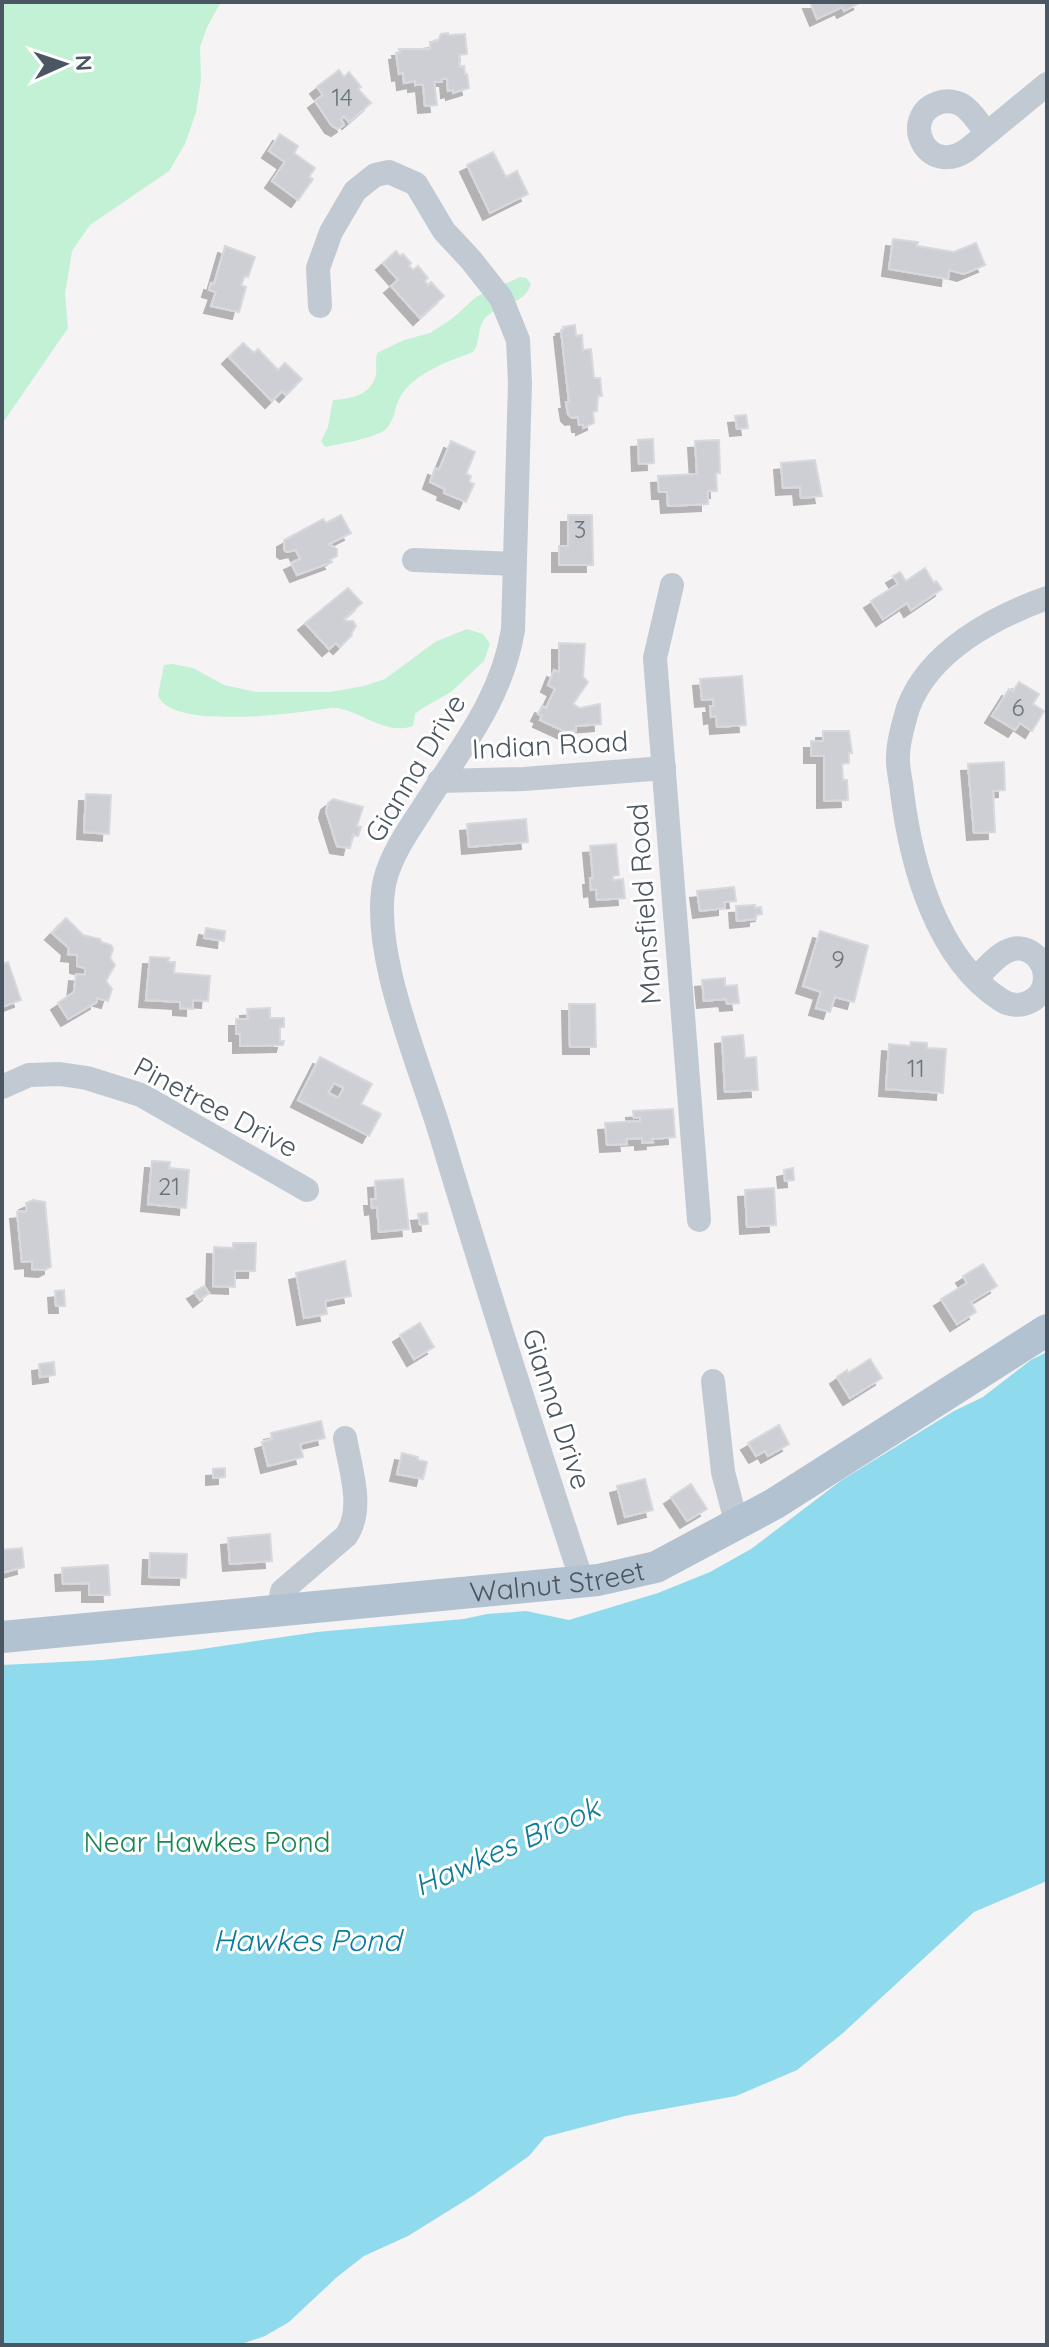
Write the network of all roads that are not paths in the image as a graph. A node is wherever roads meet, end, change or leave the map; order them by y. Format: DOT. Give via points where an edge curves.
graph roads {
  1 [pos="1047,84"];
  2 [pos="987,133"];
  3 [pos="320,306"];
  4 [pos="414,560"];
  5 [pos="514,564"];
  6 [pos="672,585"];
  7 [pos="1047,598"];
  8 [pos="664,768"];
  9 [pos="439,781"];
  10 [pos="976,979"];
  11 [pos="2,1087"];
  12 [pos="307,1190"];
  13 [pos="699,1220"];
  14 [pos="1047,1330"];
  15 [pos="713,1381"];
  16 [pos="345,1438"];
  17 [pos="737,1525"];
  18 [pos="582,1581"];
  19 [pos="279,1610"];
  20 [pos="2,1637"];
  1 -- 2 [label="street"];
  3 -- 5 [label="street, Gianna Drive" via="318,268 355,191 375,175 389,172 416,184 444,231 501,298 518,340"];
  4 -- 5 [label="street"];
  5 -- 9 [label="street, Gianna Drive" via="513,630 499,686"];
  6 -- 8 [label="street, Mansfield Road" via="655,658"];
  7 -- 10 [label="street" via="977,630 933,667 909,706 898,755 905,817 923,888 949,942"];
  8 -- 9 [label="street, Indian Road"];
  8 -- 13 [label="street, Mansfield Road"];
  9 -- 18 [label="street, Gianna Drive" via="391,863 381,932 484,1280"];
  11 -- 12 [label="street, Pinetree Drive" via="29,1075 60,1074 141,1095"];
  14 -- 17 [label="main road, Walnut Street"];
  15 -- 17 [label="street" via="723,1472"];
  16 -- 19 [label="street" via="355,1494 353,1527 282,1591"];
  17 -- 18 [label="main road, Walnut Street" via="656,1567"];
  18 -- 19 [label="main road, Walnut Street"];
  19 -- 20 [label="main road, Walnut Street"];
}
